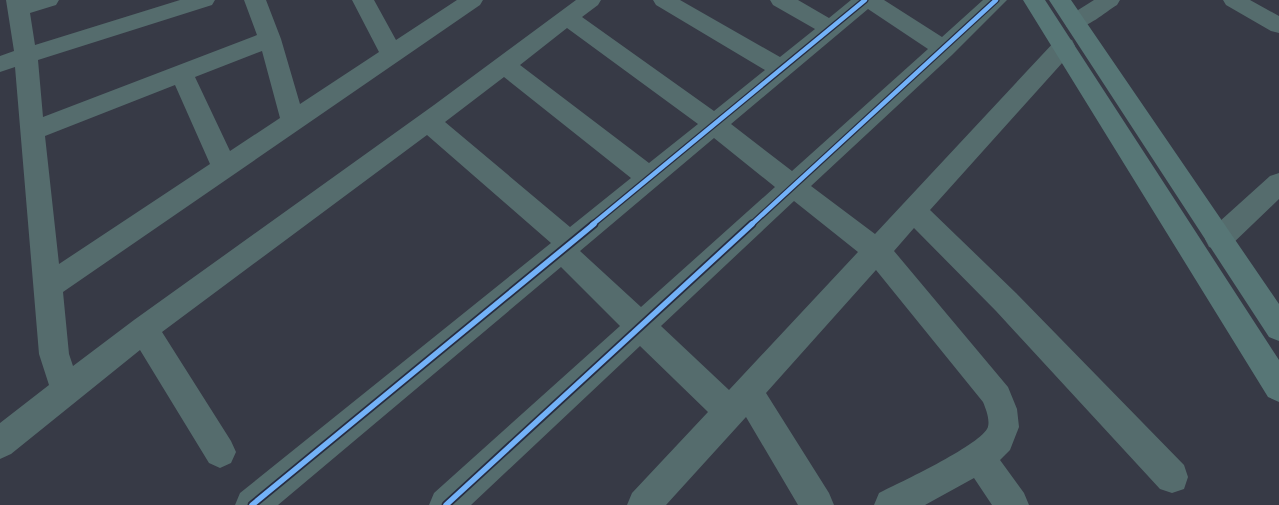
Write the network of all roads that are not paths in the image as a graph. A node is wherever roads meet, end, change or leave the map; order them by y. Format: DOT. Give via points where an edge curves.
graph roads {
  1 [pos="48,0"];
  2 [pos="204,0"];
  3 [pos="255,0"];
  4 [pos="363,0"];
  5 [pos="590,0"];
  6 [pos="664,0"];
  7 [pos="781,0"];
  8 [pos="867,0"];
  9 [pos="996,0"];
  10 [pos="1034,0"];
  11 [pos="1060,0"];
  12 [pos="1109,0"];
  13 [pos="1234,0"];
  14 [pos="470,1"];
  15 [pos="18,5"];
  16 [pos="567,17"];
  17 [pos="1279,26"];
  18 [pos="831,28"];
  19 [pos="270,39"];
  20 [pos="1073,39"];
  21 [pos="944,49"];
  22 [pos="392,54"];
  23 [pos="26,56"];
  24 [pos="0,64"];
  25 [pos="504,65"];
  26 [pos="782,69"];
  27 [pos="182,74"];
  28 [pos="293,121"];
  29 [pos="428,122"];
  30 [pos="714,124"];
  31 [pos="33,131"];
  32 [pos="224,168"];
  33 [pos="650,178"];
  34 [pos="794,186"];
  35 [pos="1276,192"];
  36 [pos="914,211"];
  37 [pos="1219,239"];
  38 [pos="566,247"];
  39 [pos="877,251"];
  40 [pos="48,287"];
  41 [pos="641,327"];
  42 [pos="1279,328"];
  43 [pos="144,329"];
  44 [pos="1279,387"];
  45 [pos="66,391"];
  46 [pos="739,402"];
  47 [pos="0,443"];
  48 [pos="220,452"];
  49 [pos="978,456"];
  50 [pos="1172,477"];
  51 [pos="252,505"];
  52 [pos="446,505"];
  53 [pos="644,505"];
  54 [pos="817,505"];
  55 [pos="891,505"];
  56 [pos="1012,505"];
  1 -- 15 [label="street"];
  2 -- 23 [label="street"];
  3 -- 19 [label="street"];
  4 -- 22 [label="street"];
  5 -- 16 [label="street"];
  6 -- 26 [label="street"];
  7 -- 18 [label="street"];
  8 -- 18 [label="street"];
  8 -- 21 [label="street"];
  9 -- 21 [label="street"];
  10 -- 20 [label="main road"];
  11 -- 20 [label="main road"];
  12 -- 20 [label="street"];
  13 -- 17 [label="street"];
  14 -- 22 [label="street"];
  15 -- 23 [label="street"];
  16 -- 25 [label="street"];
  16 -- 30 [label="street"];
  18 -- 26 [label="street"];
  19 -- 27 [label="street"];
  19 -- 28 [label="street"];
  20 -- 36 [label="street"];
  20 -- 37 [label="main road"];
  20 -- 44 [label="main road"];
  21 -- 34 [label="street"];
  22 -- 28 [label="street"];
  23 -- 24 [label="street"];
  23 -- 31 [label="street"];
  25 -- 29 [label="street"];
  25 -- 33 [label="street"];
  26 -- 30 [label="street"];
  27 -- 31 [label="street"];
  27 -- 32 [label="street"];
  28 -- 32 [label="street"];
  29 -- 38 [label="street"];
  29 -- 43 [label="street"];
  30 -- 33 [label="street"];
  30 -- 34 [label="street"];
  31 -- 40 [label="street"];
  32 -- 40 [label="street"];
  33 -- 38 [label="street"];
  34 -- 39 [label="street"];
  34 -- 41 [label="street"];
  35 -- 37 [label="street"];
  36 -- 39 [label="street"];
  36 -- 50 [label="street" via="1006,302"];
  37 -- 42 [label="main road"];
  38 -- 41 [label="street"];
  38 -- 51 [label="street"];
  39 -- 46 [label="street"];
  39 -- 49 [label="street" via="994,392 1002,408 1004,420 999,439"];
  40 -- 45 [label="street" via="54,354"];
  41 -- 46 [label="street"];
  41 -- 52 [label="street"];
  43 -- 45 [label="street"];
  43 -- 48 [label="street"];
  45 -- 47 [label="street"];
  46 -- 53 [label="street"];
  46 -- 54 [label="street"];
  49 -- 55 [label="street"];
  49 -- 56 [label="street"];
}
